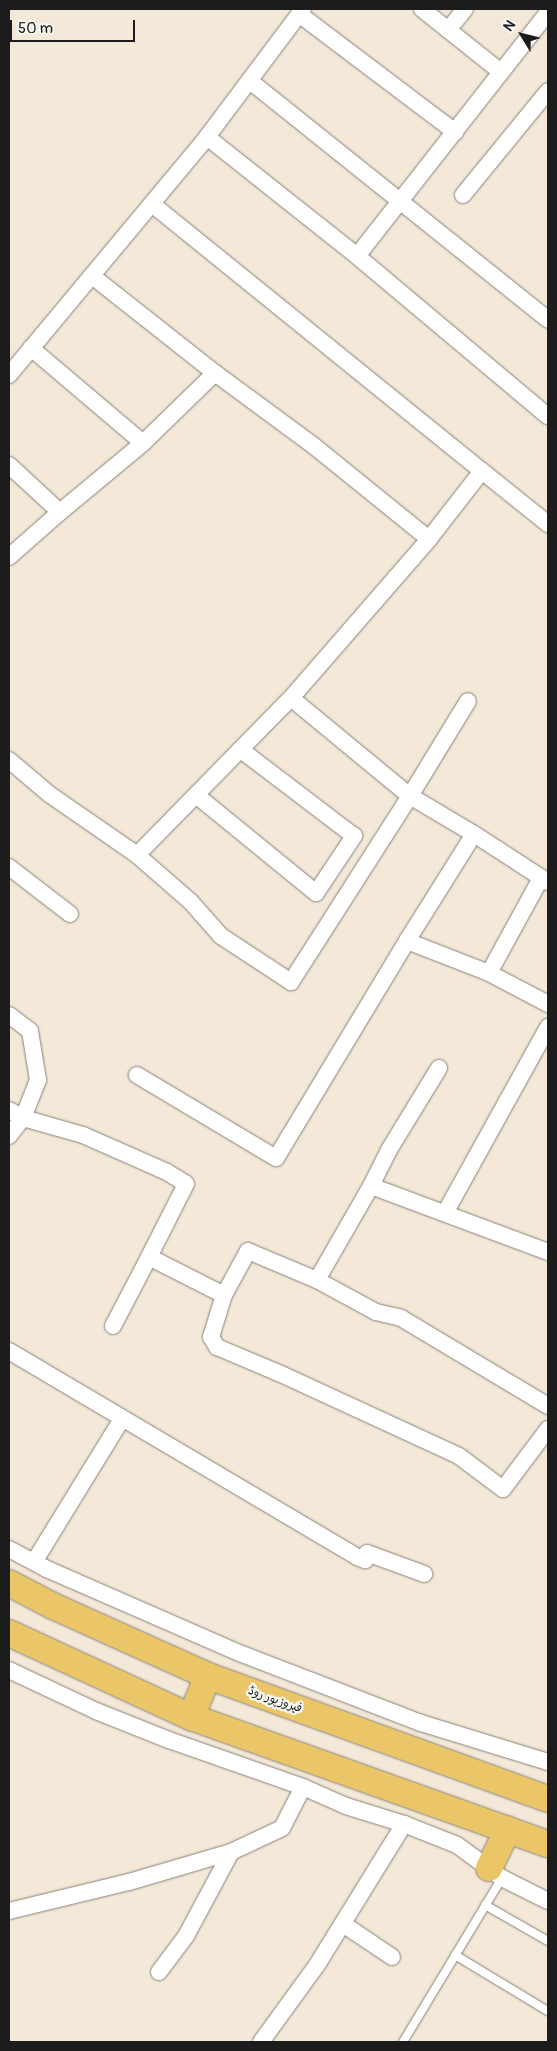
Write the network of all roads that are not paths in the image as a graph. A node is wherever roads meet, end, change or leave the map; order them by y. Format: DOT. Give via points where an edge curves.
graph roads {
  1 [pos="422,9"];
  2 [pos="464,9"];
  3 [pos="301,11"];
  4 [pos="548,12"];
  5 [pos="448,30"];
  6 [pos="501,72"];
  7 [pos="250,81"];
  8 [pos="548,91"];
  9 [pos="455,132"];
  10 [pos="207,138"];
  11 [pos="463,196"];
  12 [pos="401,201"];
  13 [pos="152,204"];
  14 [pos="357,256"];
  15 [pos="92,276"];
  16 [pos="548,320"];
  17 [pos="31,348"];
  18 [pos="215,373"];
  19 [pos="9,375"];
  20 [pos="548,416"];
  21 [pos="143,443"];
  22 [pos="9,465"];
  23 [pos="482,471"];
  24 [pos="60,512"];
  25 [pos="548,524"];
  26 [pos="429,540"];
  27 [pos="9,557"];
  28 [pos="291,698"];
  29 [pos="468,701"];
  30 [pos="240,749"];
  31 [pos="9,760"];
  32 [pos="196,795"];
  33 [pos="410,796"];
  34 [pos="474,834"];
  35 [pos="136,855"];
  36 [pos="9,867"];
  37 [pos="545,880"];
  38 [pos="70,914"];
  39 [pos="407,941"];
  40 [pos="489,973"];
  41 [pos="548,1004"];
  42 [pos="9,1014"];
  43 [pos="548,1027"];
  44 [pos="439,1068"];
  45 [pos="137,1075"];
  46 [pos="16,1114"];
  47 [pos="9,1136"];
  48 [pos="371,1186"];
  49 [pos="445,1213"];
  50 [pos="548,1252"];
  51 [pos="149,1257"];
  52 [pos="317,1280"];
  53 [pos="224,1295"];
  54 [pos="113,1326"];
  55 [pos="9,1351"];
  56 [pos="548,1406"];
  57 [pos="122,1419"];
  58 [pos="548,1429"];
  59 [pos="9,1549"];
  60 [pos="34,1562"];
  61 [pos="424,1574"];
  62 [pos="9,1583"];
  63 [pos="9,1633"];
  64 [pos="9,1670"];
  65 [pos="208,1676"];
  66 [pos="191,1717"];
  67 [pos="548,1762"];
  68 [pos="302,1787"];
  69 [pos="548,1799"];
  70 [pos="404,1824"];
  71 [pos="508,1829"];
  72 [pos="548,1844"];
  73 [pos="231,1852"];
  74 [pos="495,1873"];
  75 [pos="548,1901"];
  76 [pos="484,1905"];
  77 [pos="9,1911"];
  78 [pos="343,1924"];
  79 [pos="548,1941"];
  80 [pos="455,1955"];
  81 [pos="392,1957"];
  82 [pos="159,1972"];
  83 [pos="548,2011"];
  84 [pos="261,2042"];
  85 [pos="403,2042"];
  1 -- 5 [label="street"];
  2 -- 5 [label="street"];
  3 -- 7 [label="street"];
  3 -- 9 [label="street"];
  4 -- 6 [label="street"];
  5 -- 6 [label="street"];
  6 -- 9 [label="street"];
  7 -- 10 [label="street"];
  7 -- 12 [label="street"];
  8 -- 11 [label="street"];
  9 -- 12 [label="street"];
  10 -- 13 [label="street"];
  10 -- 14 [label="street"];
  12 -- 14 [label="street"];
  12 -- 16 [label="street"];
  13 -- 15 [label="street"];
  13 -- 23 [label="street"];
  14 -- 20 [label="street"];
  15 -- 17 [label="street"];
  15 -- 18 [label="street"];
  17 -- 19 [label="street"];
  17 -- 21 [label="street"];
  18 -- 21 [label="street"];
  18 -- 26 [label="street" via="314,446"];
  21 -- 24 [label="street"];
  22 -- 24 [label="street"];
  23 -- 25 [label="street"];
  23 -- 26 [label="street"];
  24 -- 27 [label="street"];
  26 -- 28 [label="street"];
  28 -- 30 [label="street"];
  28 -- 33 [label="street"];
  29 -- 33 [label="street"];
  30 -- 32 [label="street"];
  30 -- 32 [label="street" via="354,836 316,893"];
  31 -- 35 [label="street" via="49,794"];
  32 -- 35 [label="street"];
  33 -- 34 [label="street"];
  33 -- 35 [label="street" via="291,982 221,936 190,901"];
  34 -- 37 [label="street"];
  34 -- 39 [label="street"];
  36 -- 38 [label="street"];
  37 -- 40 [label="street"];
  39 -- 40 [label="street"];
  39 -- 45 [label="street" via="276,1158"];
  40 -- 41 [label="street"];
  42 -- 46 [label="street" via="30,1031 38,1080"];
  43 -- 49 [label="street"];
  44 -- 48 [label="street"];
  46 -- 47 [label="street"];
  46 -- 51 [label="street" via="83,1135 167,1172 186,1184"];
  48 -- 49 [label="street"];
  48 -- 52 [label="street"];
  49 -- 50 [label="street"];
  51 -- 53 [label="street"];
  51 -- 54 [label="street"];
  52 -- 53 [label="street" via="248,1251"];
  52 -- 56 [label="street" via="376,1312 402,1318"];
  53 -- 58 [label="street" via="211,1337 217,1347 459,1456 503,1489"];
  55 -- 57 [label="street"];
  57 -- 60 [label="street"];
  57 -- 61 [label="street" via="357,1557 365,1560 367,1553"];
  59 -- 60 [label="street"];
  60 -- 67 [label="street" via="242,1654 421,1723"];
  62 -- 65 [label="highway, فیروزپور روڈ"];
  63 -- 66 [label="highway"];
  64 -- 68 [label="street" via="105,1715"];
  65 -- 66 [label="highway"];
  65 -- 69 [label="highway, فیروزپور روڈ"];
  66 -- 71 [label="highway"];
  68 -- 70 [label="street" via="346,1806"];
  68 -- 73 [label="street" via="282,1828"];
  70 -- 74 [label="street" via="457,1845"];
  70 -- 78 [label="street"];
  71 -- 72 [label="highway"];
  71 -- 74 [label="highway"];
  73 -- 77 [label="street" via="129,1882"];
  73 -- 82 [label="street" via="186,1936"];
  74 -- 75 [label="street"];
  74 -- 76 [label="lane"];
  76 -- 79 [label="lane"];
  76 -- 80 [label="lane"];
  78 -- 81 [label="street"];
  78 -- 84 [label="street"];
  80 -- 83 [label="lane"];
  80 -- 85 [label="lane"];
}
